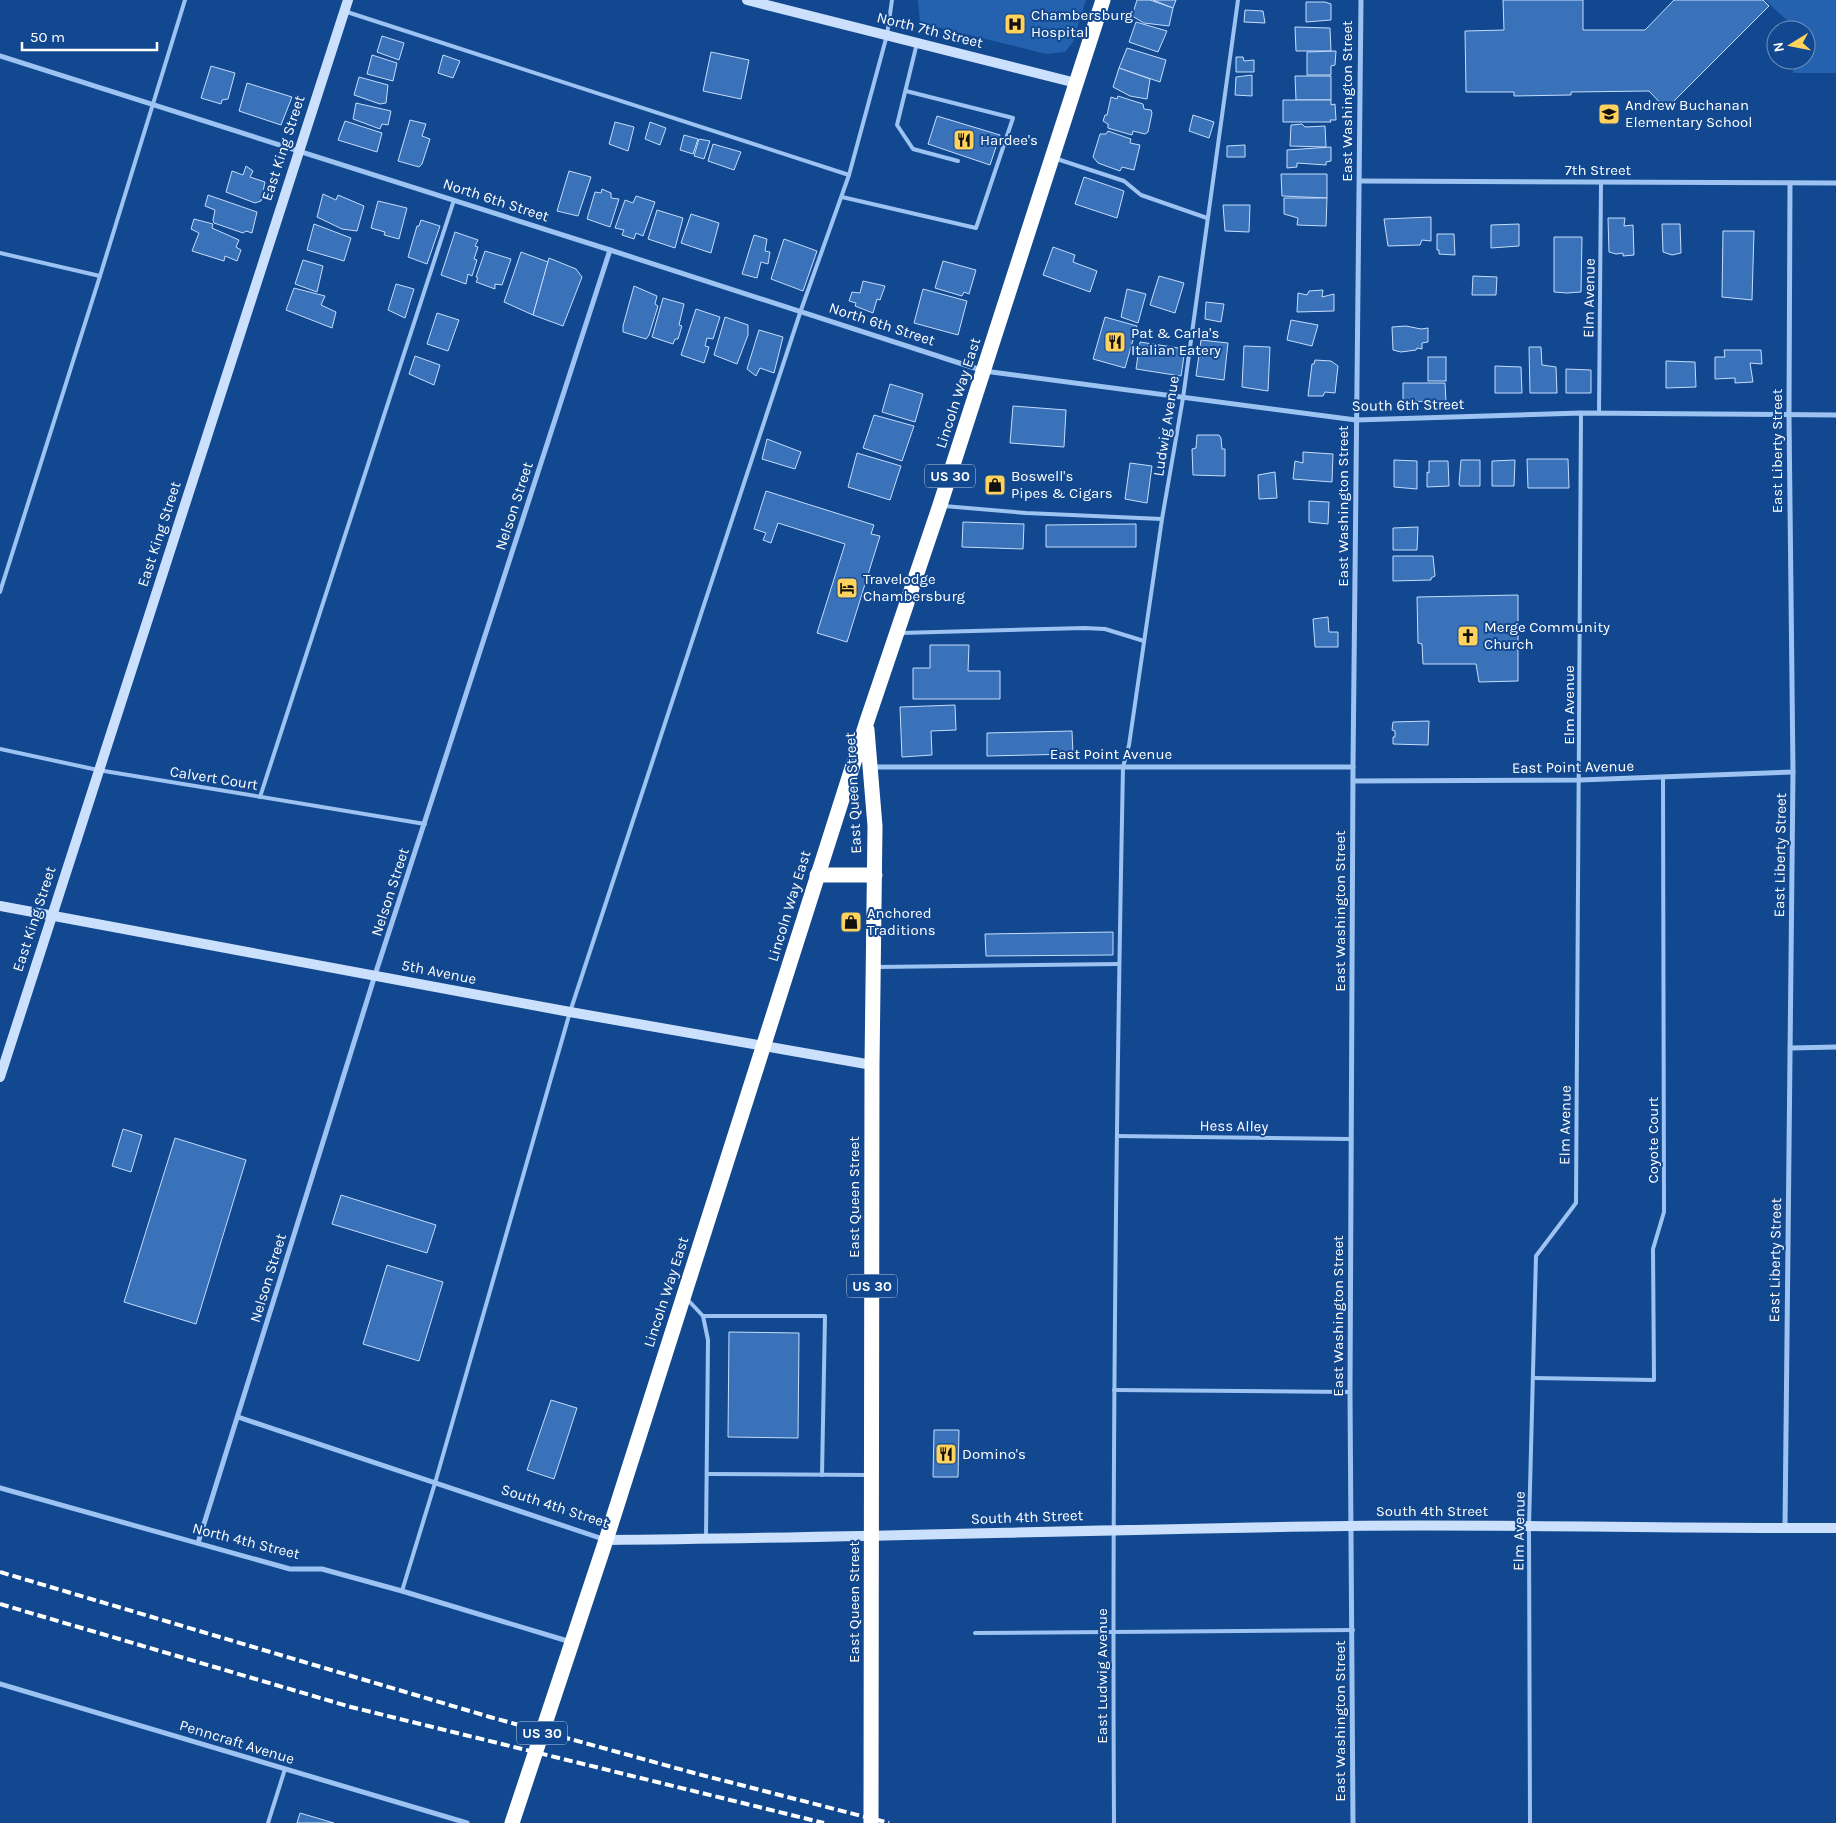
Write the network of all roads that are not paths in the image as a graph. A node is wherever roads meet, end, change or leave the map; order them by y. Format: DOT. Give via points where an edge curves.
graph roads {
  1 [pos="185,0"];
  2 [pos="348,0"];
  3 [pos="747,0"];
  4 [pos="892,0"];
  5 [pos="1103,0"];
  6 [pos="1238,0"];
  7 [pos="1361,0"];
  8 [pos="344,11"];
  9 [pos="887,35"];
  10 [pos="917,43"];
  11 [pos="0,56"];
  12 [pos="1076,82"];
  13 [pos="906,91"];
  14 [pos="154,104"];
  15 [pos="298,151"];
  16 [pos="1052,158"];
  17 [pos="958,161"];
  18 [pos="849,175"];
  19 [pos="1360,181"];
  20 [pos="1601,182"];
  21 [pos="1790,183"];
  22 [pos="1836,183"];
  23 [pos="842,197"];
  24 [pos="454,200"];
  25 [pos="1208,218"];
  26 [pos="610,250"];
  27 [pos="0,253"];
  28 [pos="100,276"];
  29 [pos="801,310"];
  30 [pos="984,370"];
  31 [pos="1183,398"];
  32 [pos="1581,413"];
  33 [pos="1599,413"];
  34 [pos="1836,415"];
  35 [pos="1789,416"];
  36 [pos="1356,420"];
  37 [pos="940,505"];
  38 [pos="1162,519"];
  39 [pos="0,592"];
  40 [pos="896,633"];
  41 [pos="1144,642"];
  42 [pos="867,721"];
  43 [pos="0,749"];
  44 [pos="870,767"];
  45 [pos="1123,767"];
  46 [pos="1353,767"];
  47 [pos="98,770"];
  48 [pos="1793,772"];
  49 [pos="1663,777"];
  50 [pos="1580,780"];
  51 [pos="1353,781"];
  52 [pos="260,797"];
  53 [pos="425,824"];
  54 [pos="817,875"];
  55 [pos="874,875"];
  56 [pos="0,906"];
  57 [pos="51,916"];
  58 [pos="1119,964"];
  59 [pos="874,967"];
  60 [pos="375,975"];
  61 [pos="570,1012"];
  62 [pos="764,1047"];
  63 [pos="1836,1047"];
  64 [pos="1790,1048"];
  65 [pos="2,1063"];
  66 [pos="872,1065"];
  67 [pos="0,1077"];
  68 [pos="1116,1136"];
  69 [pos="1351,1139"];
  70 [pos="683,1295"];
  71 [pos="704,1316"];
  72 [pos="1533,1378"];
  73 [pos="1114,1390"];
  74 [pos="1350,1392"];
  75 [pos="238,1417"];
  76 [pos="707,1474"];
  77 [pos="822,1475"];
  78 [pos="872,1476"];
  79 [pos="435,1483"];
  80 [pos="0,1488"];
  81 [pos="1352,1526"];
  82 [pos="1529,1527"];
  83 [pos="1785,1528"];
  84 [pos="1836,1528"];
  85 [pos="1113,1529"];
  86 [pos="872,1536"];
  87 [pos="706,1539"];
  88 [pos="606,1540"];
  89 [pos="198,1543"];
  90 [pos="402,1591"];
  91 [pos="1353,1630"];
  92 [pos="1113,1631"];
  93 [pos="975,1633"];
  94 [pos="572,1642"];
  95 [pos="0,1684"];
  96 [pos="285,1769"];
  97 [pos="268,1823"];
  98 [pos="467,1823"];
  99 [pos="512,1823"];
  100 [pos="871,1823"];
  101 [pos="1114,1823"];
  102 [pos="1352,1823"];
  103 [pos="1530,1823"];
  1 -- 14 [label="lane"];
  2 -- 8 [label="street, East King Street"];
  3 -- 9 [label="street, North 7th Street"];
  4 -- 9 [label="lane"];
  5 -- 12 [label="highway, Lincoln Way East / US 30"];
  6 -- 25 [label="lane, Ludwig Avenue"];
  7 -- 19 [label="street, East Washington Street"];
  8 -- 15 [label="street, East King Street"];
  8 -- 18 [label="lane"];
  9 -- 10 [label="street, North 7th Street"];
  9 -- 18 [label="lane"];
  10 -- 12 [label="street, North 7th Street"];
  10 -- 13 [label="lane"];
  11 -- 14 [label="street, North 6th Street"];
  12 -- 16 [label="highway, Lincoln Way East / US 30"];
  13 -- 17 [label="lane" via="897,125 913,149"];
  13 -- 23 [label="lane" via="1013,118 976,228"];
  14 -- 15 [label="street, North 6th Street"];
  14 -- 28 [label="lane"];
  15 -- 24 [label="street, North 6th Street"];
  15 -- 47 [label="street, East King Street"];
  16 -- 25 [label="lane" via="1124,181 1141,194"];
  16 -- 30 [label="highway, Lincoln Way East / US 30"];
  18 -- 23 [label="lane"];
  19 -- 20 [label="street, 7th Street"];
  19 -- 36 [label="street, East Washington Street"];
  20 -- 21 [label="street, 7th Street"];
  20 -- 33 [label="lane, Elm Avenue"];
  21 -- 22 [label="street, 7th Street"];
  21 -- 35 [label="street, East Liberty Street"];
  23 -- 29 [label="lane"];
  24 -- 26 [label="street, North 6th Street"];
  24 -- 52 [label="lane"];
  25 -- 31 [label="lane, Ludwig Avenue"];
  26 -- 29 [label="street, North 6th Street"];
  26 -- 53 [label="street, Nelson Street"];
  27 -- 28 [label="lane"];
  28 -- 39 [label="lane"];
  29 -- 30 [label="street, North 6th Street"];
  29 -- 61 [label="lane"];
  30 -- 31 [label="street, South 6th Street"];
  30 -- 37 [label="highway, Lincoln Way East / US 30"];
  31 -- 36 [label="street, South 6th Street"];
  31 -- 38 [label="lane, Ludwig Avenue"];
  32 -- 33 [label="street, South 6th Street"];
  32 -- 36 [label="street, South 6th Street"];
  32 -- 50 [label="lane, Elm Avenue"];
  33 -- 35 [label="street, South 6th Street"];
  34 -- 35 [label="street, South 6th Street"];
  35 -- 48 [label="street, East Liberty Street"];
  36 -- 46 [label="street, East Washington Street"];
  37 -- 38 [label="lane" via="1026,513"];
  37 -- 40 [label="highway, Lincoln Way East / US 30"];
  38 -- 41 [label="lane, Ludwig Avenue"];
  40 -- 41 [label="lane" via="1084,628 1105,629"];
  40 -- 42 [label="highway, Lincoln Way East / US 30"];
  41 -- 45 [label="lane, Ludwig Avenue"];
  42 -- 44 [label="highway, East Queen Street / US 30"];
  42 -- 54 [label="highway, Lincoln Way East / US 30"];
  43 -- 47 [label="lane, Calvert Court"];
  44 -- 45 [label="street, East Point Avenue"];
  44 -- 55 [label="highway, East Queen Street / US 30" via="875,826"];
  45 -- 46 [label="street, East Point Avenue"];
  45 -- 58 [label="lane"];
  46 -- 51 [label="street, East Washington Street"];
  47 -- 52 [label="lane, Calvert Court"];
  47 -- 57 [label="street, East King Street"];
  48 -- 49 [label="street, East Point Avenue"];
  48 -- 64 [label="street, East Liberty Street"];
  49 -- 50 [label="street, East Point Avenue"];
  49 -- 72 [label="lane, Coyote Court" via="1664,1212 1653,1248 1654,1380"];
  50 -- 51 [label="street, East Point Avenue"];
  50 -- 72 [label="lane, Elm Avenue" via="1576,1203 1536,1256"];
  51 -- 69 [label="street, East Washington Street"];
  52 -- 53 [label="lane, Calvert Court"];
  53 -- 60 [label="street, Nelson Street"];
  54 -- 55 [label="highway"];
  54 -- 62 [label="highway, Lincoln Way East / US 30"];
  55 -- 59 [label="highway, East Queen Street / US 30"];
  56 -- 57 [label="street, 5th Avenue"];
  57 -- 60 [label="street, 5th Avenue"];
  57 -- 65 [label="street, East King Street"];
  58 -- 59 [label="lane"];
  58 -- 68 [label="lane"];
  59 -- 66 [label="highway, East Queen Street / US 30"];
  60 -- 61 [label="street, 5th Avenue"];
  60 -- 75 [label="street, Nelson Street"];
  61 -- 62 [label="street, 5th Avenue"];
  61 -- 79 [label="lane"];
  62 -- 66 [label="street, 5th Avenue"];
  62 -- 70 [label="highway, Lincoln Way East / US 30"];
  63 -- 64 [label="street"];
  64 -- 83 [label="street, East Liberty Street"];
  65 -- 67 [label="street, East King Street"];
  66 -- 78 [label="highway, East Queen Street / US 30"];
  68 -- 69 [label="lane, Hess Alley"];
  68 -- 73 [label="lane"];
  69 -- 74 [label="street, East Washington Street"];
  70 -- 71 [label="lane"];
  70 -- 88 [label="highway, Lincoln Way East / US 30"];
  71 -- 76 [label="lane" via="708,1340"];
  71 -- 77 [label="lane" via="825,1316"];
  72 -- 82 [label="lane, Elm Avenue"];
  73 -- 74 [label="lane"];
  73 -- 85 [label="lane"];
  74 -- 81 [label="street, East Washington Street"];
  75 -- 79 [label="street, South 4th Street"];
  75 -- 89 [label="street, Nelson Street"];
  76 -- 77 [label="lane"];
  76 -- 87 [label="lane"];
  77 -- 78 [label="lane"];
  78 -- 86 [label="highway, East Queen Street / US 30"];
  79 -- 88 [label="street, South 4th Street"];
  79 -- 90 [label="lane"];
  80 -- 89 [label="street, North 4th Street"];
  81 -- 82 [label="street, South 4th Street"];
  81 -- 85 [label="street, South 4th Street"];
  81 -- 91 [label="street, East Washington Street"];
  82 -- 83 [label="street, South 4th Street"];
  82 -- 103 [label="lane, Elm Avenue"];
  83 -- 84 [label="street, South 4th Street"];
  85 -- 86 [label="street, South 4th Street"];
  85 -- 92 [label="lane, East Ludwig Avenue"];
  86 -- 87 [label="street, South 4th Street"];
  86 -- 100 [label="highway, East Queen Street / US 30"];
  87 -- 88 [label="street, South 4th Street"];
  88 -- 94 [label="highway, Lincoln Way East / US 30"];
  89 -- 90 [label="street, North 4th Street" via="290,1568 322,1569"];
  90 -- 94 [label="street, North 4th Street"];
  91 -- 92 [label="lane"];
  91 -- 102 [label="street, East Washington Street"];
  92 -- 93 [label="lane"];
  92 -- 101 [label="lane, East Ludwig Avenue"];
  94 -- 99 [label="highway, Lincoln Way East / US 30"];
  95 -- 96 [label="street, Penncraft Avenue"];
  96 -- 97 [label="lane"];
  96 -- 98 [label="street, Penncraft Avenue"];
}
